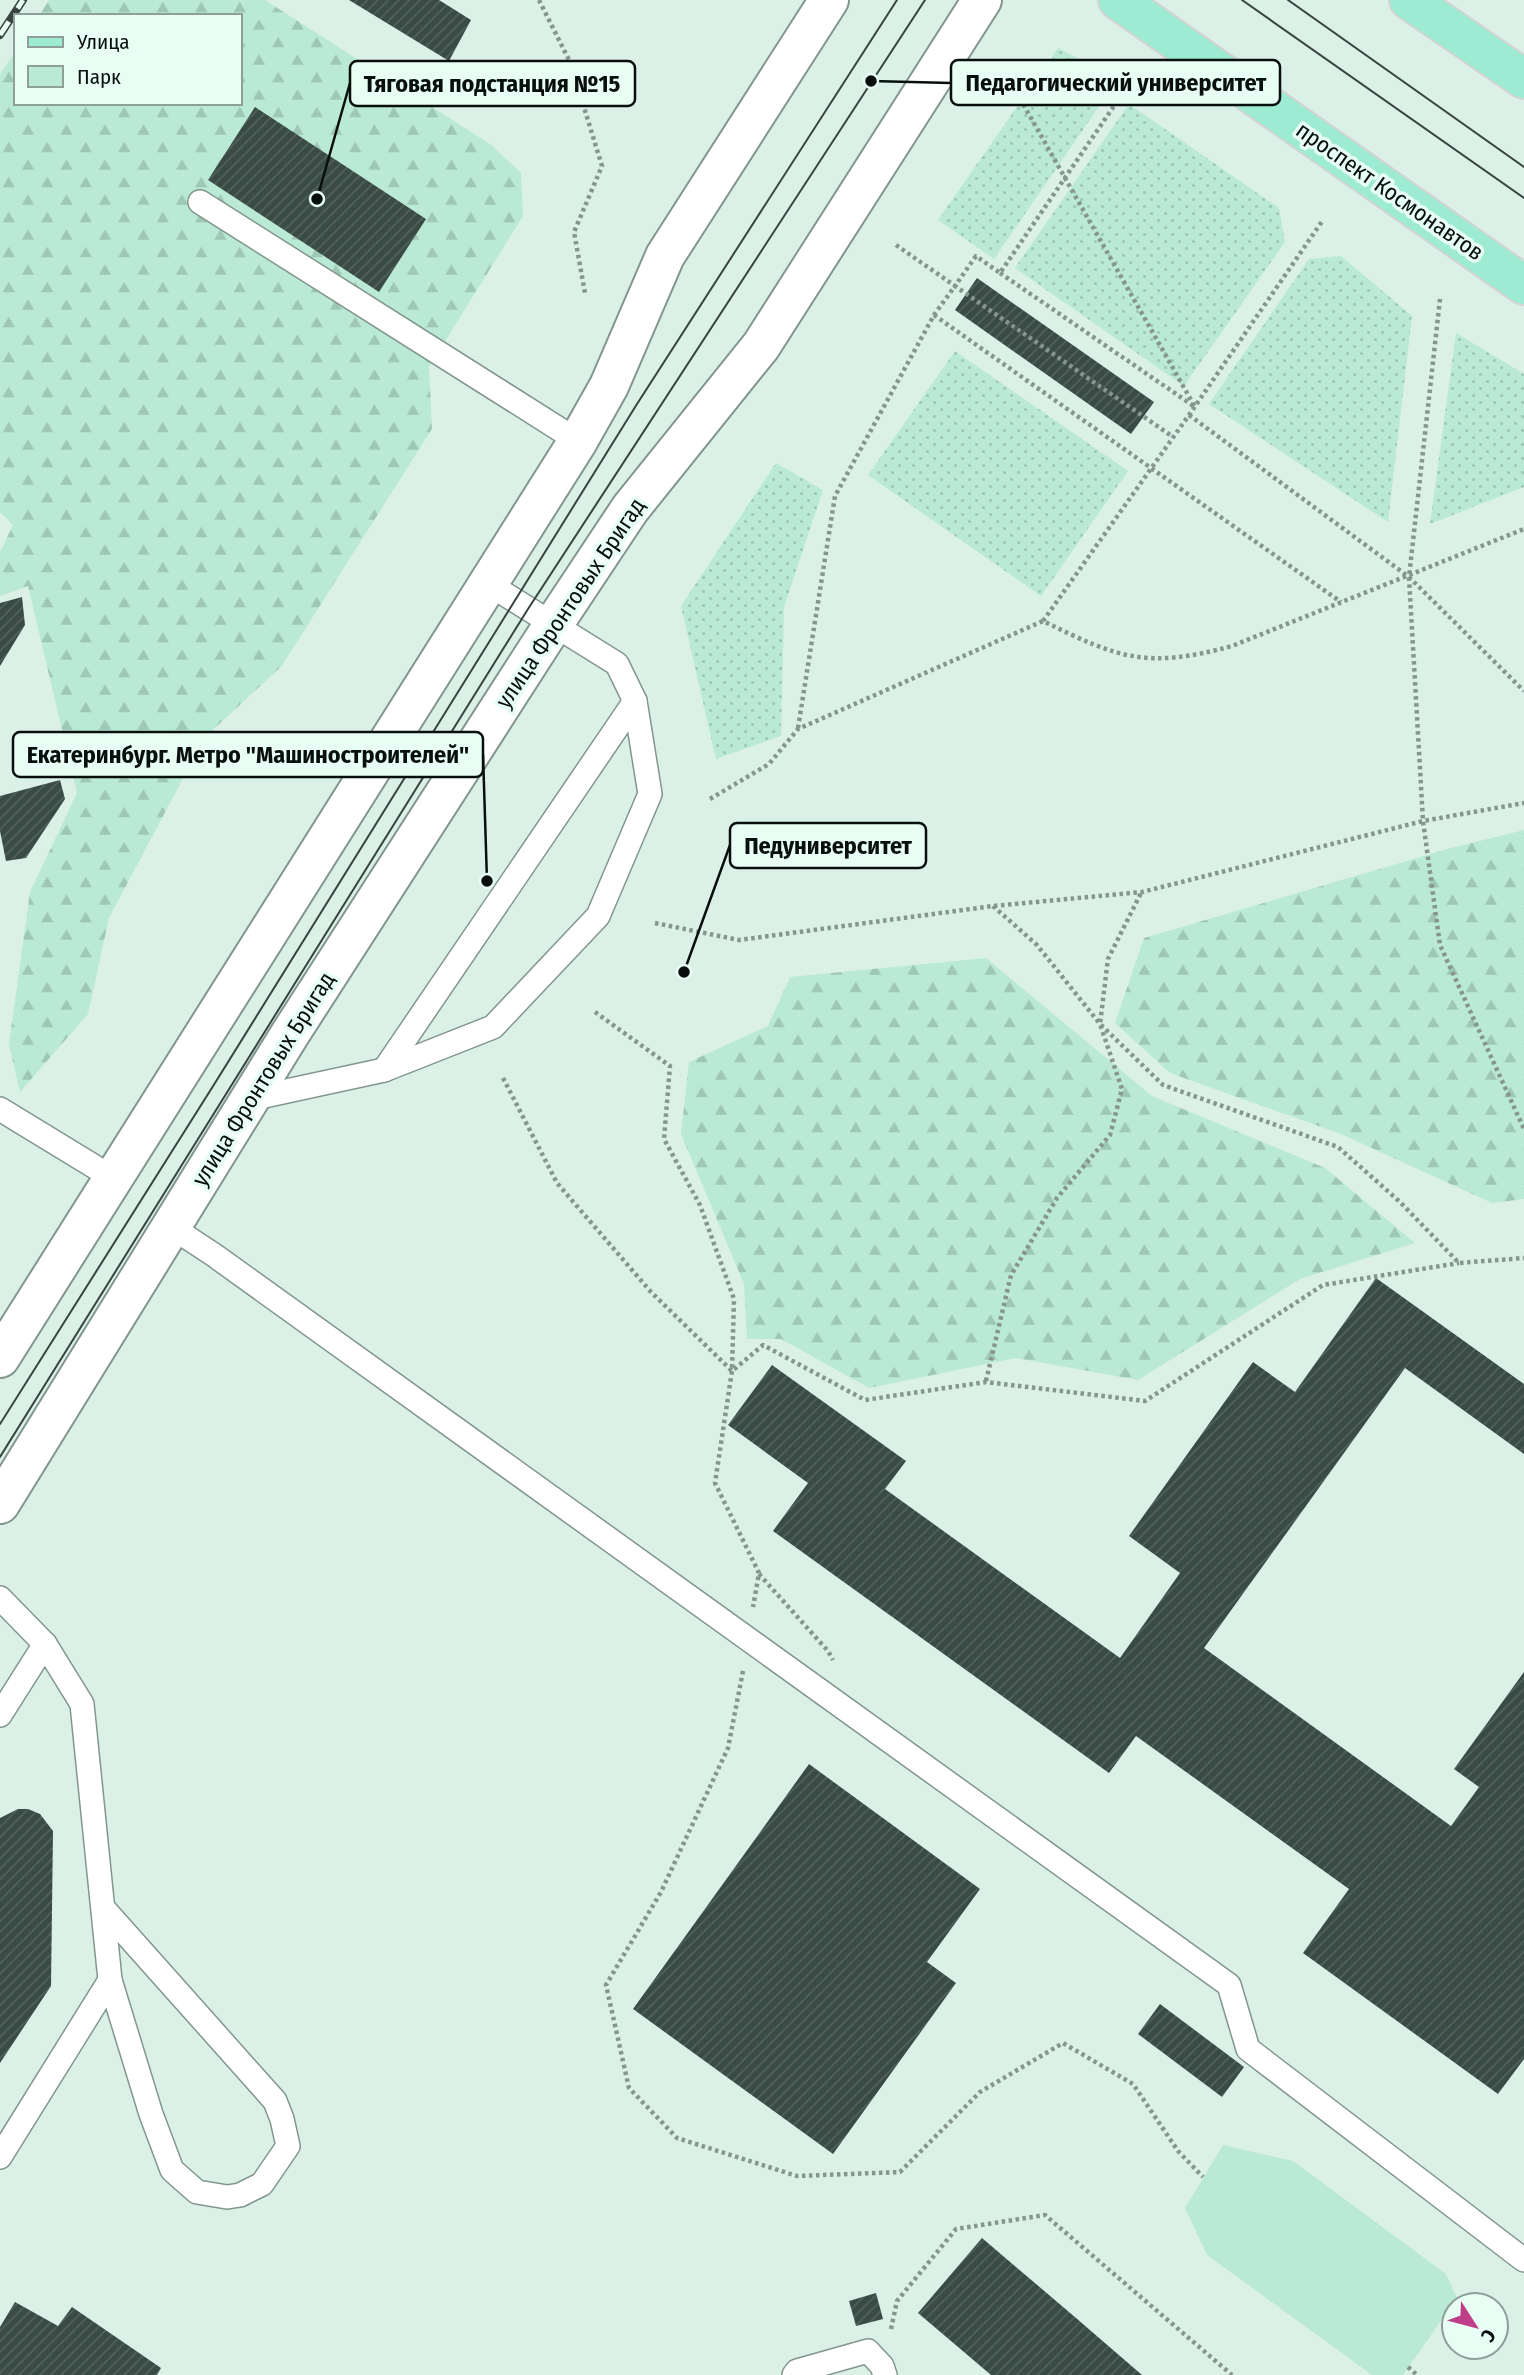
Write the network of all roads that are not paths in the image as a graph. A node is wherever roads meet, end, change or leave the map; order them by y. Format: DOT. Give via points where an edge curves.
graph roads {
  1 [pos="829,0"];
  2 [pos="982,0"];
  3 [pos="1118,0"];
  4 [pos="1409,0"];
  5 [pos="1524,79"];
  6 [pos="200,202"];
  7 [pos="1524,285"];
  8 [pos="578,441"];
  9 [pos="486,583"];
  10 [pos="553,625"];
  11 [pos="635,701"];
  12 [pos="384,1070"];
  13 [pos="250,1099"];
  14 [pos="0,1109"];
  15 [pos="113,1178"];
  16 [pos="170,1226"];
  17 [pos="0,1357"];
  18 [pos="0,1504"];
  19 [pos="0,1598"];
  20 [pos="46,1644"];
  21 [pos="0,1715"];
  22 [pos="103,1908"];
  23 [pos="110,1980"];
  24 [pos="0,2157"];
  25 [pos="1524,2260"];
  26 [pos="884,2371"];
  27 [pos="794,2375"];
  1 -- 8 [label="main road" via="664,256 609,386"];
  2 -- 10 [label="main road, улица Фронтовых Бригад" via="761,346 630,509"];
  3 -- 7 [label="main road, проспект Космонавтов"];
  4 -- 5 [label="main road"];
  6 -- 8 [label="lane"];
  8 -- 9 [label="main road"];
  9 -- 10 [label="lane"];
  9 -- 15 [label="main road"];
  10 -- 11 [label="lane" via="617,664"];
  10 -- 13 [label="main road, улица Фронтовых Бригад"];
  11 -- 12 [label="lane"];
  11 -- 12 [label="lane" via="650,794 598,916 493,1027"];
  12 -- 13 [label="lane"];
  13 -- 16 [label="main road, улица Фронтовых Бригад"];
  14 -- 15 [label="lane"];
  15 -- 17 [label="main road"];
  16 -- 18 [label="main road, улица Фронтовых Бригад"];
  16 -- 25 [label="lane" via="1229,1985 1248,2049"];
  19 -- 20 [label="lane"];
  20 -- 21 [label="lane"];
  20 -- 22 [label="lane" via="82,1704"];
  22 -- 23 [label="lane"];
  22 -- 23 [label="lane" via="275,2101 288,2146 262,2184 228,2197 197,2192 172,2170"];
  23 -- 24 [label="lane"];
  26 -- 27 [label="lane" via="868,2351"];
}
